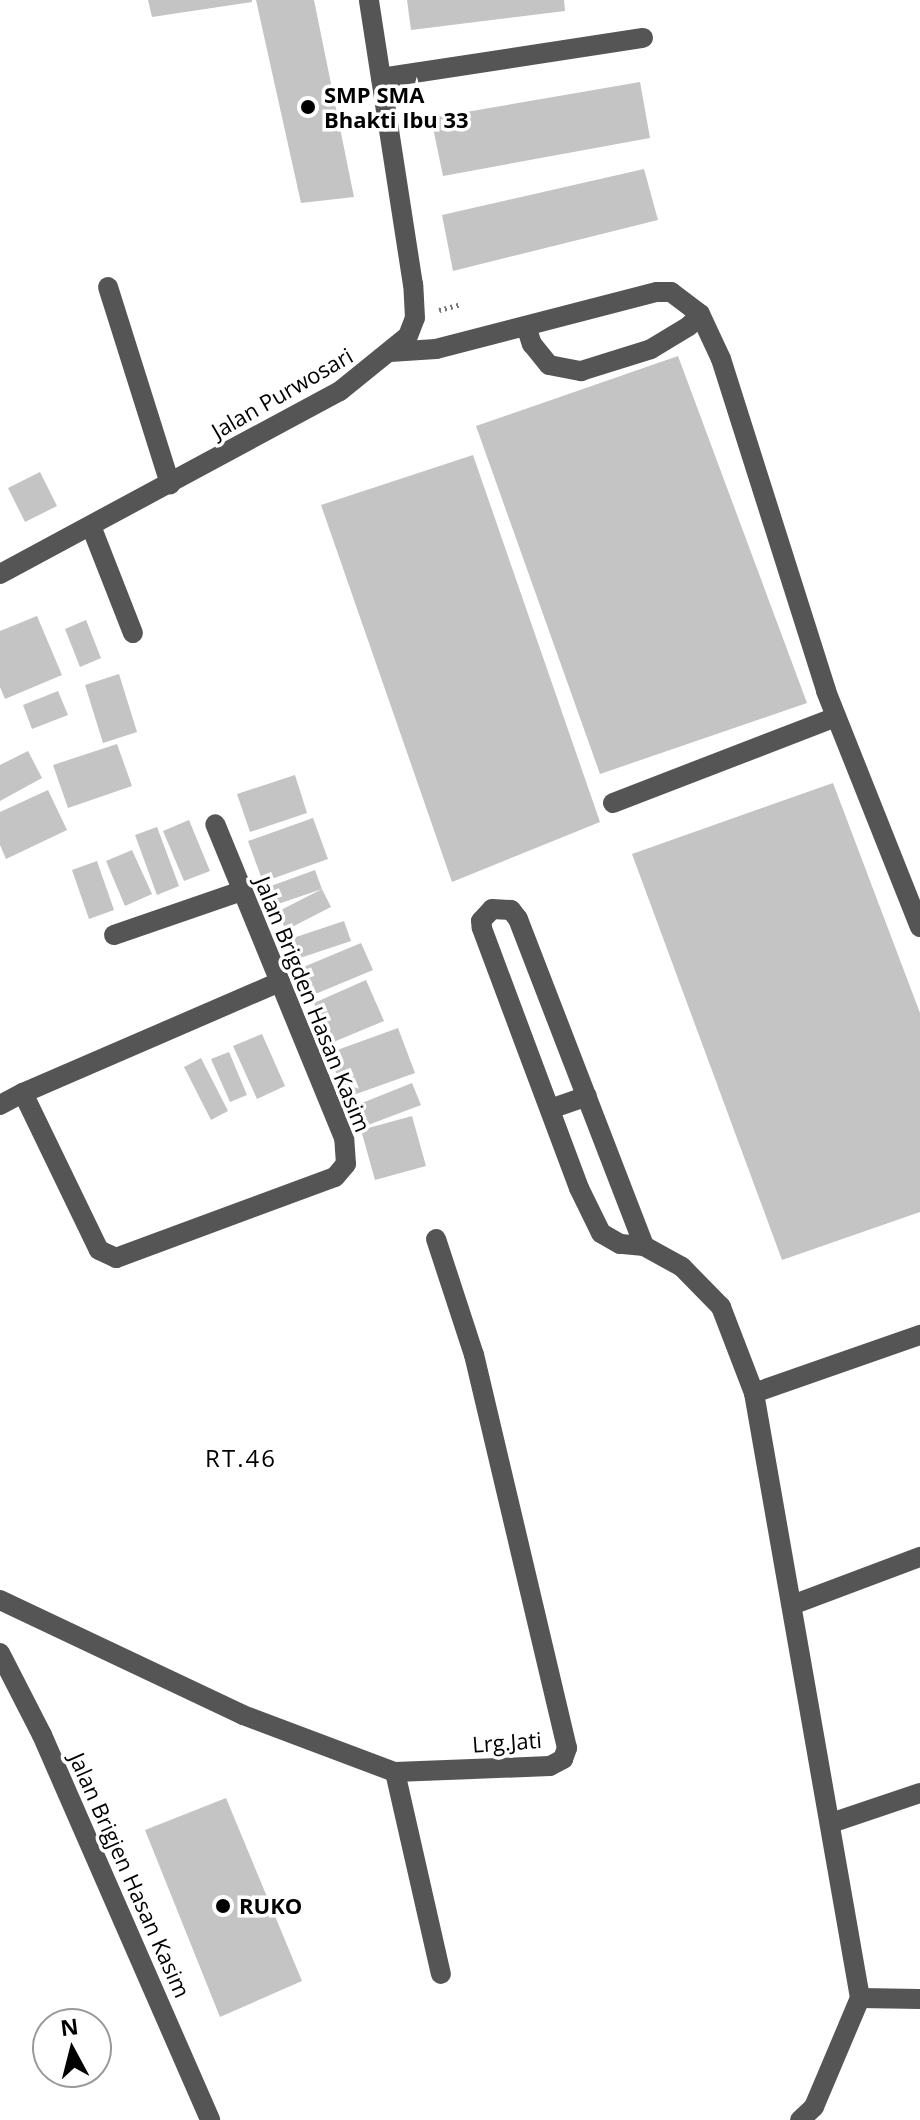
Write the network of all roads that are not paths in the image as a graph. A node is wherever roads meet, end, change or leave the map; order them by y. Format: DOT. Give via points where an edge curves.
graph roads {
  1 [pos="369,0"];
  2 [pos="643,38"];
  3 [pos="381,78"];
  4 [pos="108,287"];
  5 [pos="700,314"];
  6 [pos="526,326"];
  7 [pos="390,352"];
  8 [pos="170,484"];
  9 [pos="91,526"];
  10 [pos="0,574"];
  11 [pos="133,633"];
  12 [pos="836,717"];
  13 [pos="613,803"];
  14 [pos="215,824"];
  15 [pos="242,891"];
  16 [pos="920,927"];
  17 [pos="114,935"];
  18 [pos="280,982"];
  19 [pos="23,1093"];
  20 [pos="587,1096"];
  21 [pos="0,1105"];
  22 [pos="550,1109"];
  23 [pos="436,1239"];
  24 [pos="644,1246"];
  25 [pos="920,1335"];
  26 [pos="754,1393"];
  27 [pos="920,1557"];
  28 [pos="0,1600"];
  29 [pos="792,1605"];
  30 [pos="0,1653"];
  31 [pos="395,1772"];
  32 [pos="920,1793"];
  33 [pos="831,1823"];
  34 [pos="441,1974"];
  35 [pos="860,1998"];
  36 [pos="920,1999"];
  37 [pos="210,2120"];
  38 [pos="800,2120"];
  1 -- 3 [label="street, Jalan Purwosari"];
  2 -- 3 [label="street"];
  3 -- 7 [label="street, Jalan Purwosari" via="415,318 408,336"];
  4 -- 8 [label="street"];
  5 -- 6 [label="street" via="671,292 657,292"];
  5 -- 6 [label="street" via="651,349 581,371 549,365"];
  5 -- 12 [label="street" via="721,359"];
  6 -- 7 [label="street" via="436,349"];
  7 -- 8 [label="street, Jalan Purwosari" via="340,391"];
  8 -- 9 [label="street, Jalan Purwosari"];
  9 -- 10 [label="street, Jalan Purwosari"];
  9 -- 11 [label="street"];
  12 -- 13 [label="street"];
  12 -- 16 [label="street"];
  14 -- 15 [label="street, Jalan Brigden Hasan Kasim"];
  15 -- 17 [label="street"];
  15 -- 18 [label="street, Jalan Brigden Hasan Kasim"];
  18 -- 19 [label="street"];
  18 -- 19 [label="street, Jalan Brigden Hasan Kasim" via="344,1138 346,1164 335,1177 116,1258 99,1250"];
  19 -- 21 [label="street"];
  20 -- 22 [label="street"];
  20 -- 22 [label="street" via="518,919 511,910 492,909 481,921 482,928"];
  20 -- 24 [label="street"];
  22 -- 24 [label="street" via="601,1233 620,1244"];
  23 -- 31 [label="street, Lrg.Jati" via="474,1355 567,1748 563,1759 550,1766"];
  24 -- 26 [label="street" via="682,1267 721,1307"];
  25 -- 26 [label="street"];
  26 -- 29 [label="street"];
  27 -- 29 [label="street"];
  28 -- 31 [label="street, Lrg.Jati" via="243,1715"];
  29 -- 33 [label="street"];
  30 -- 37 [label="street, Jalan Brigjen Hasan Kasim" via="42,1735"];
  31 -- 34 [label="street"];
  32 -- 33 [label="street"];
  33 -- 35 [label="street"];
  35 -- 36 [label="street"];
  35 -- 38 [label="street" via="814,2107"];
}
